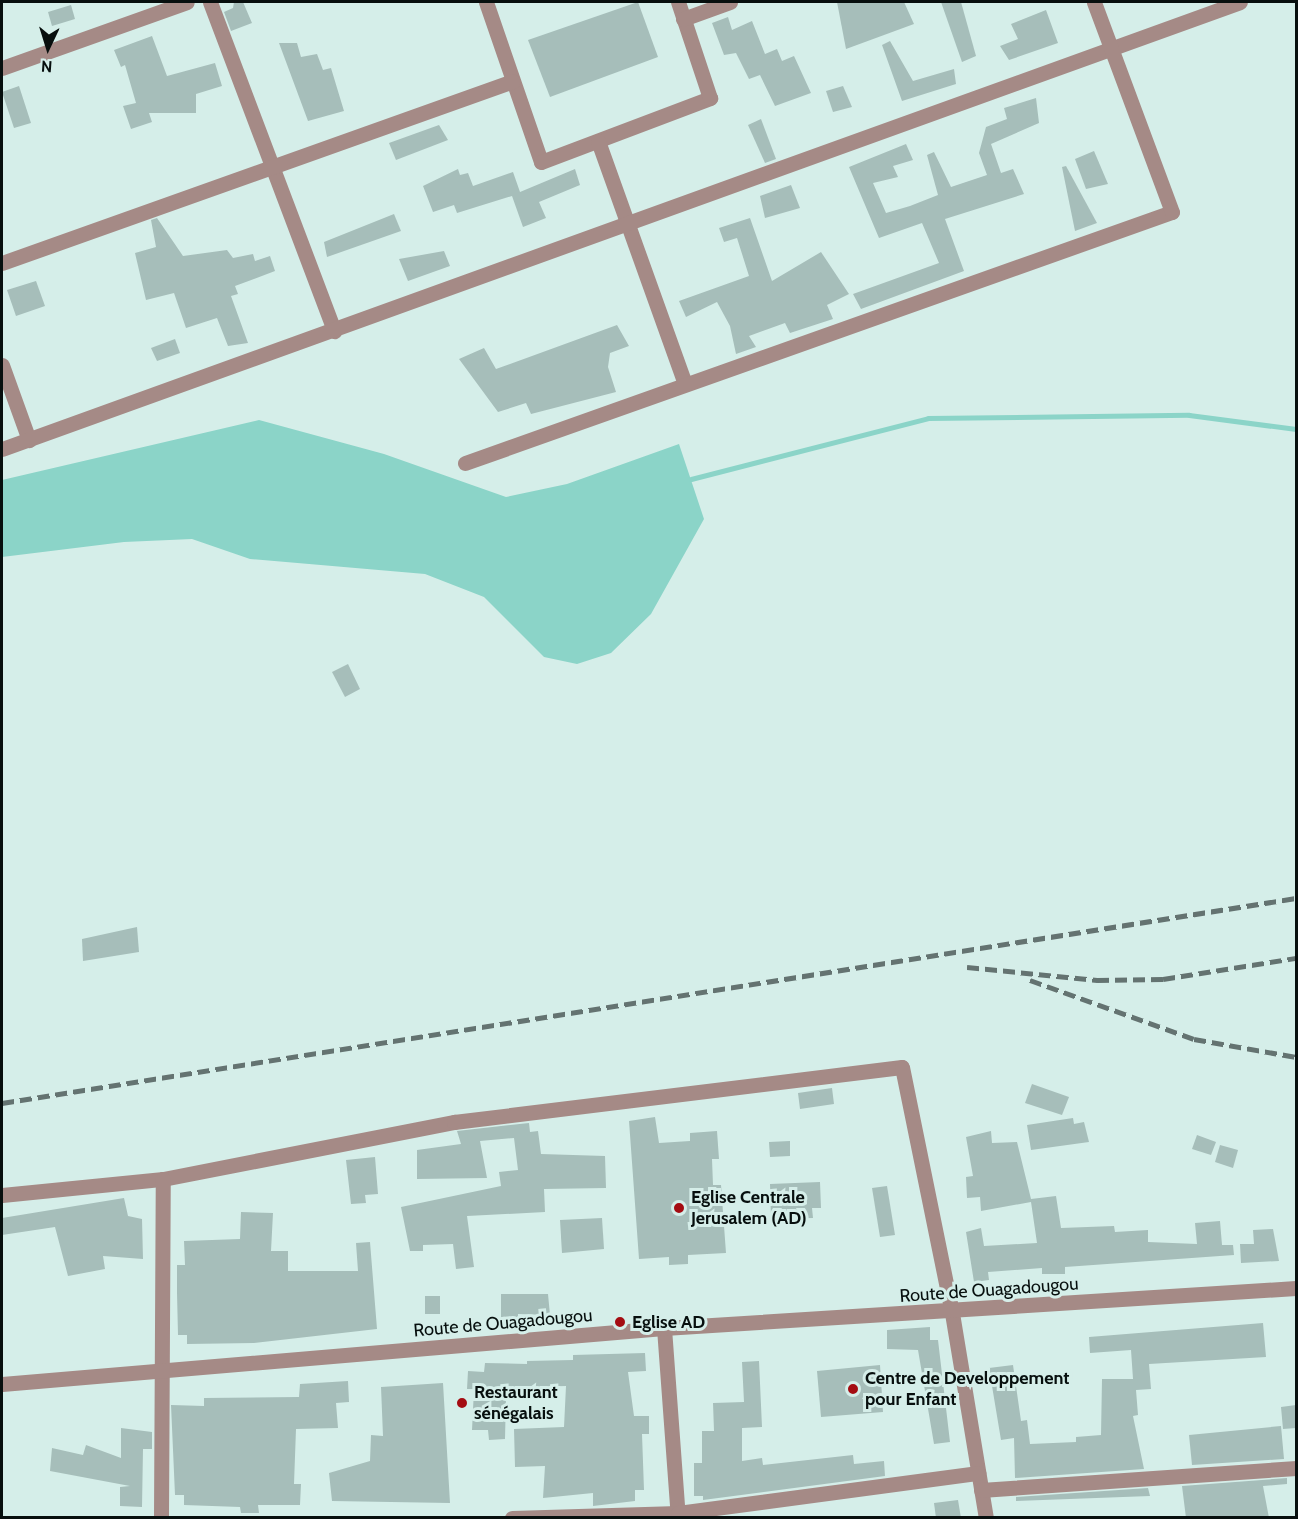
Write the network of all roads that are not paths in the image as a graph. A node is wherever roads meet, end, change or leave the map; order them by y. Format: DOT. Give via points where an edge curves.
graph roads {
  1 [pos="187,2"];
  2 [pos="210,2"];
  3 [pos="486,2"];
  4 [pos="678,2"];
  5 [pos="730,2"];
  6 [pos="1094,2"];
  7 [pos="1240,2"];
  8 [pos="683,19"];
  9 [pos="1111,45"];
  10 [pos="2,68"];
  11 [pos="513,81"];
  12 [pos="598,141"];
  13 [pos="272,167"];
  14 [pos="627,224"];
  15 [pos="2,263"];
  16 [pos="334,331"];
  17 [pos="2,365"];
  18 [pos="685,384"];
  19 [pos="29,440"];
  20 [pos="2,449"];
  21 [pos="465,463"];
  22 [pos="163,1179"];
  23 [pos="2,1195"];
  24 [pos="1296,1288"];
  25 [pos="952,1313"];
  26 [pos="664,1328"];
  27 [pos="160,1373"];
  28 [pos="2,1384"];
  29 [pos="1296,1468"];
  30 [pos="978,1473"];
  31 [pos="981,1490"];
  32 [pos="678,1515"];
  33 [pos="161,1518"];
  34 [pos="512,1518"];
  35 [pos="986,1518"];
  1 -- 10 [label="street"];
  2 -- 13 [label="street"];
  3 -- 11 [label="street"];
  4 -- 8 [label="street"];
  5 -- 8 [label="street"];
  6 -- 9 [label="street"];
  7 -- 9 [label="street"];
  8 -- 12 [label="street" via="710,98"];
  9 -- 14 [label="street"];
  9 -- 18 [label="street" via="1172,212"];
  11 -- 12 [label="street" via="541,162"];
  11 -- 13 [label="street"];
  12 -- 14 [label="street"];
  13 -- 15 [label="street"];
  13 -- 16 [label="street"];
  14 -- 16 [label="street"];
  14 -- 18 [label="street"];
  16 -- 19 [label="street"];
  17 -- 19 [label="street"];
  18 -- 21 [label="street"];
  19 -- 20 [label="street"];
  22 -- 23 [label="street"];
  22 -- 25 [label="street" via="454,1122 902,1067"];
  22 -- 27 [label="street"];
  24 -- 25 [label="street, Route de Ouagadougou"];
  25 -- 26 [label="street, Route de Ouagadougou"];
  25 -- 30 [label="street"];
  26 -- 27 [label="street, Route de Ouagadougou"];
  26 -- 32 [label="street"];
  27 -- 28 [label="street, Route de Ouagadougou"];
  27 -- 33 [label="street"];
  29 -- 31 [label="street"];
  30 -- 31 [label="street"];
  30 -- 32 [label="street"];
  31 -- 35 [label="street"];
  32 -- 34 [label="street"];
}
